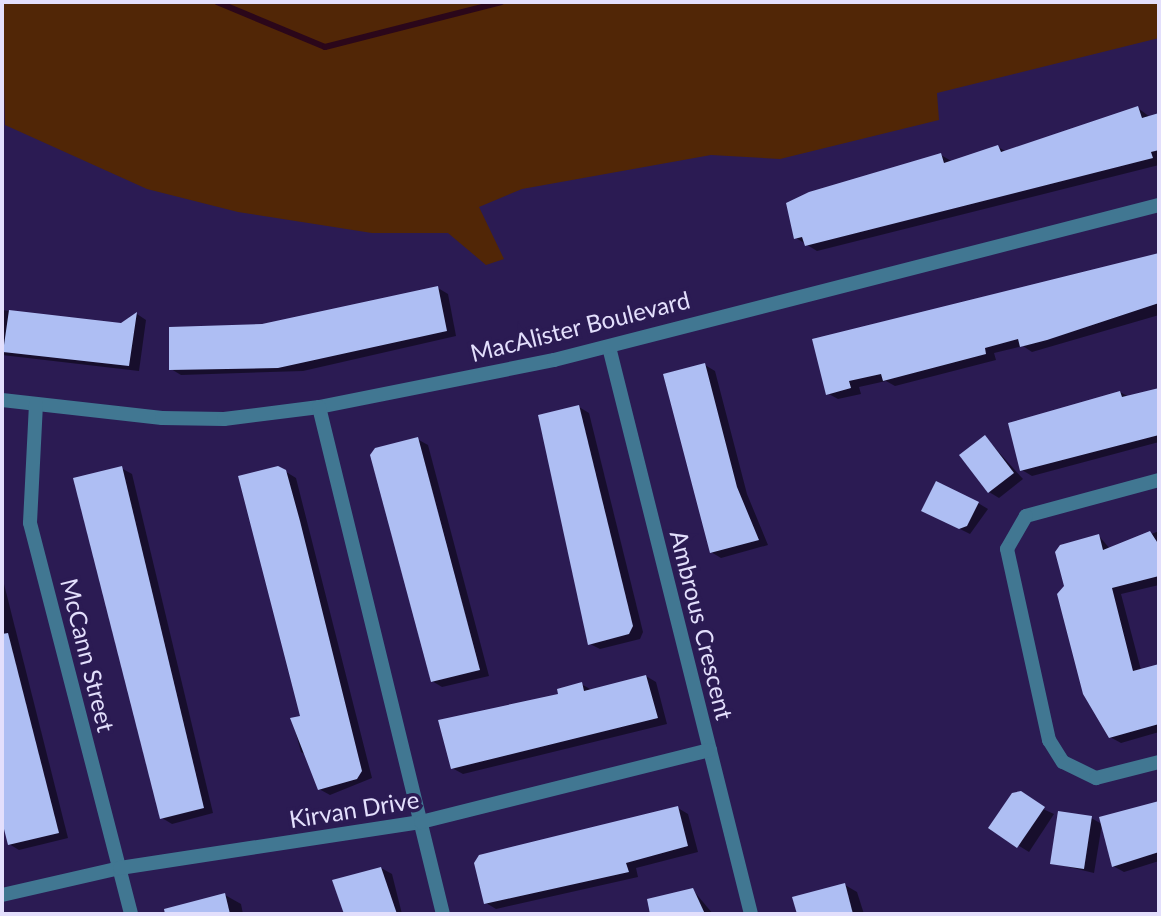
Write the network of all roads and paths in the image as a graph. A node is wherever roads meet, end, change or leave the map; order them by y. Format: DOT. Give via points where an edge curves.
graph roads {
  1 [pos="1159,205"];
  2 [pos="609,346"];
  3 [pos="2,400"];
  4 [pos="36,404"];
  5 [pos="319,407"];
  6 [pos="1159,480"];
  7 [pos="710,750"];
  8 [pos="1159,762"];
  9 [pos="421,822"];
  10 [pos="120,868"];
  11 [pos="2,895"];
  12 [pos="131,914"];
  13 [pos="443,914"];
  14 [pos="751,914"];
  1 -- 2 [label="street, MacAlister Boulevard"];
  2 -- 5 [label="street, MacAlister Boulevard"];
  2 -- 7 [label="street, Ambrous Crescent"];
  3 -- 4 [label="street, MacAlister Boulevard"];
  4 -- 5 [label="street, MacAlister Boulevard" via="225,419"];
  4 -- 10 [label="street, McCann Street" via="30,523"];
  5 -- 9 [label="street"];
  6 -- 8 [label="street" via="1026,516 1010,537 1007,558 1049,740 1063,761 1096,778"];
  7 -- 9 [label="street, Kirvan Drive"];
  7 -- 14 [label="street, Ambrous Crescent"];
  9 -- 10 [label="street, Kirvan Drive"];
  9 -- 13 [label="street"];
  10 -- 11 [label="street, Kirvan Drive"];
  10 -- 12 [label="street, McCann Street"];
}
